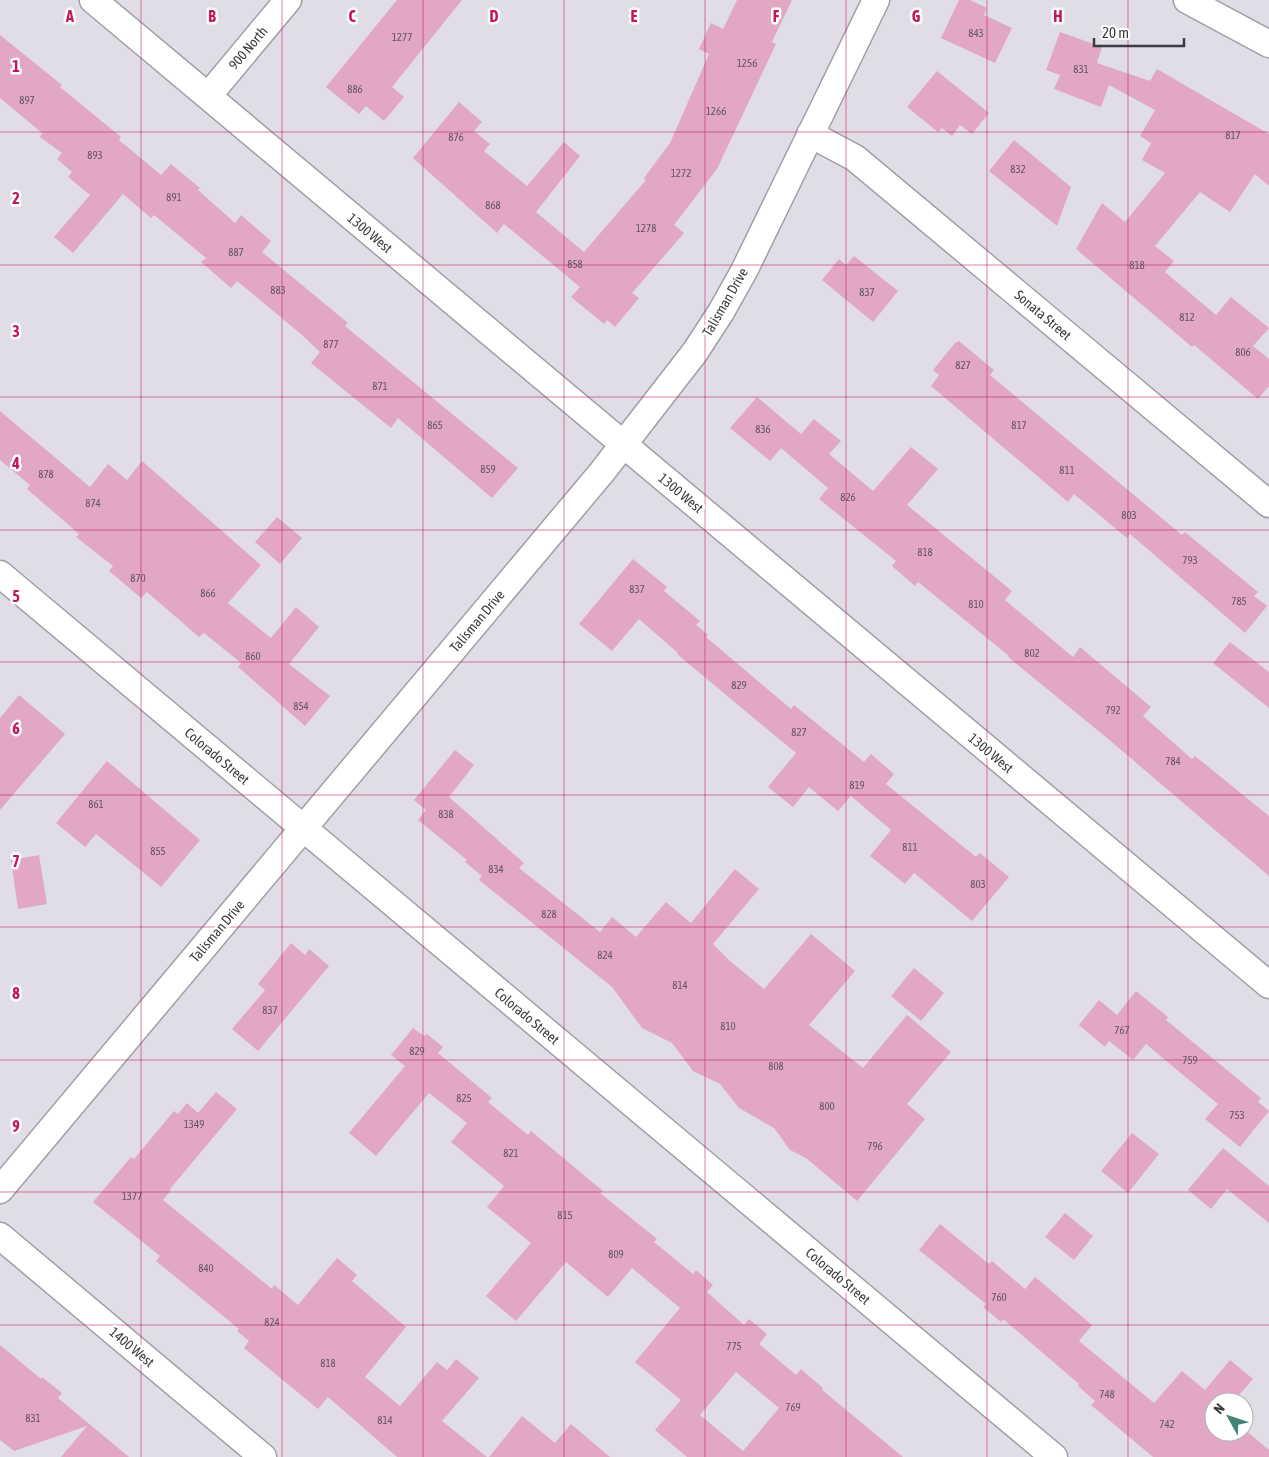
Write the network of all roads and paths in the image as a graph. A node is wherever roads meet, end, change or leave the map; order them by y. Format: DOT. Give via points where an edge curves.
graph roads {
  1 [pos="93,0"];
  2 [pos="288,0"];
  3 [pos="876,0"];
  4 [pos="1187,0"];
  5 [pos="1269,44"];
  6 [pos="208,96"];
  7 [pos="810,134"];
  8 [pos="623,444"];
  9 [pos="1269,504"];
  10 [pos="0,574"];
  11 [pos="303,828"];
  12 [pos="1269,986"];
  13 [pos="0,1190"];
  14 [pos="0,1236"];
  15 [pos="264,1457"];
  16 [pos="1054,1457"];
  1 -- 6 [label="street, 1300 West"];
  2 -- 6 [label="street, 900 North"];
  3 -- 7 [label="street, Talisman Drive"];
  4 -- 5 [label="street"];
  6 -- 8 [label="street, 1300 West"];
  7 -- 8 [label="street, Talisman Drive" via="721,312 696,352"];
  7 -- 9 [label="street, Sonata Street" via="855,158"];
  8 -- 11 [label="street, Talisman Drive"];
  8 -- 12 [label="street, 1300 West"];
  10 -- 11 [label="street, Colorado Street"];
  11 -- 13 [label="street, Talisman Drive"];
  11 -- 16 [label="street, Colorado Street"];
  14 -- 15 [label="street, 1400 West"];
}
